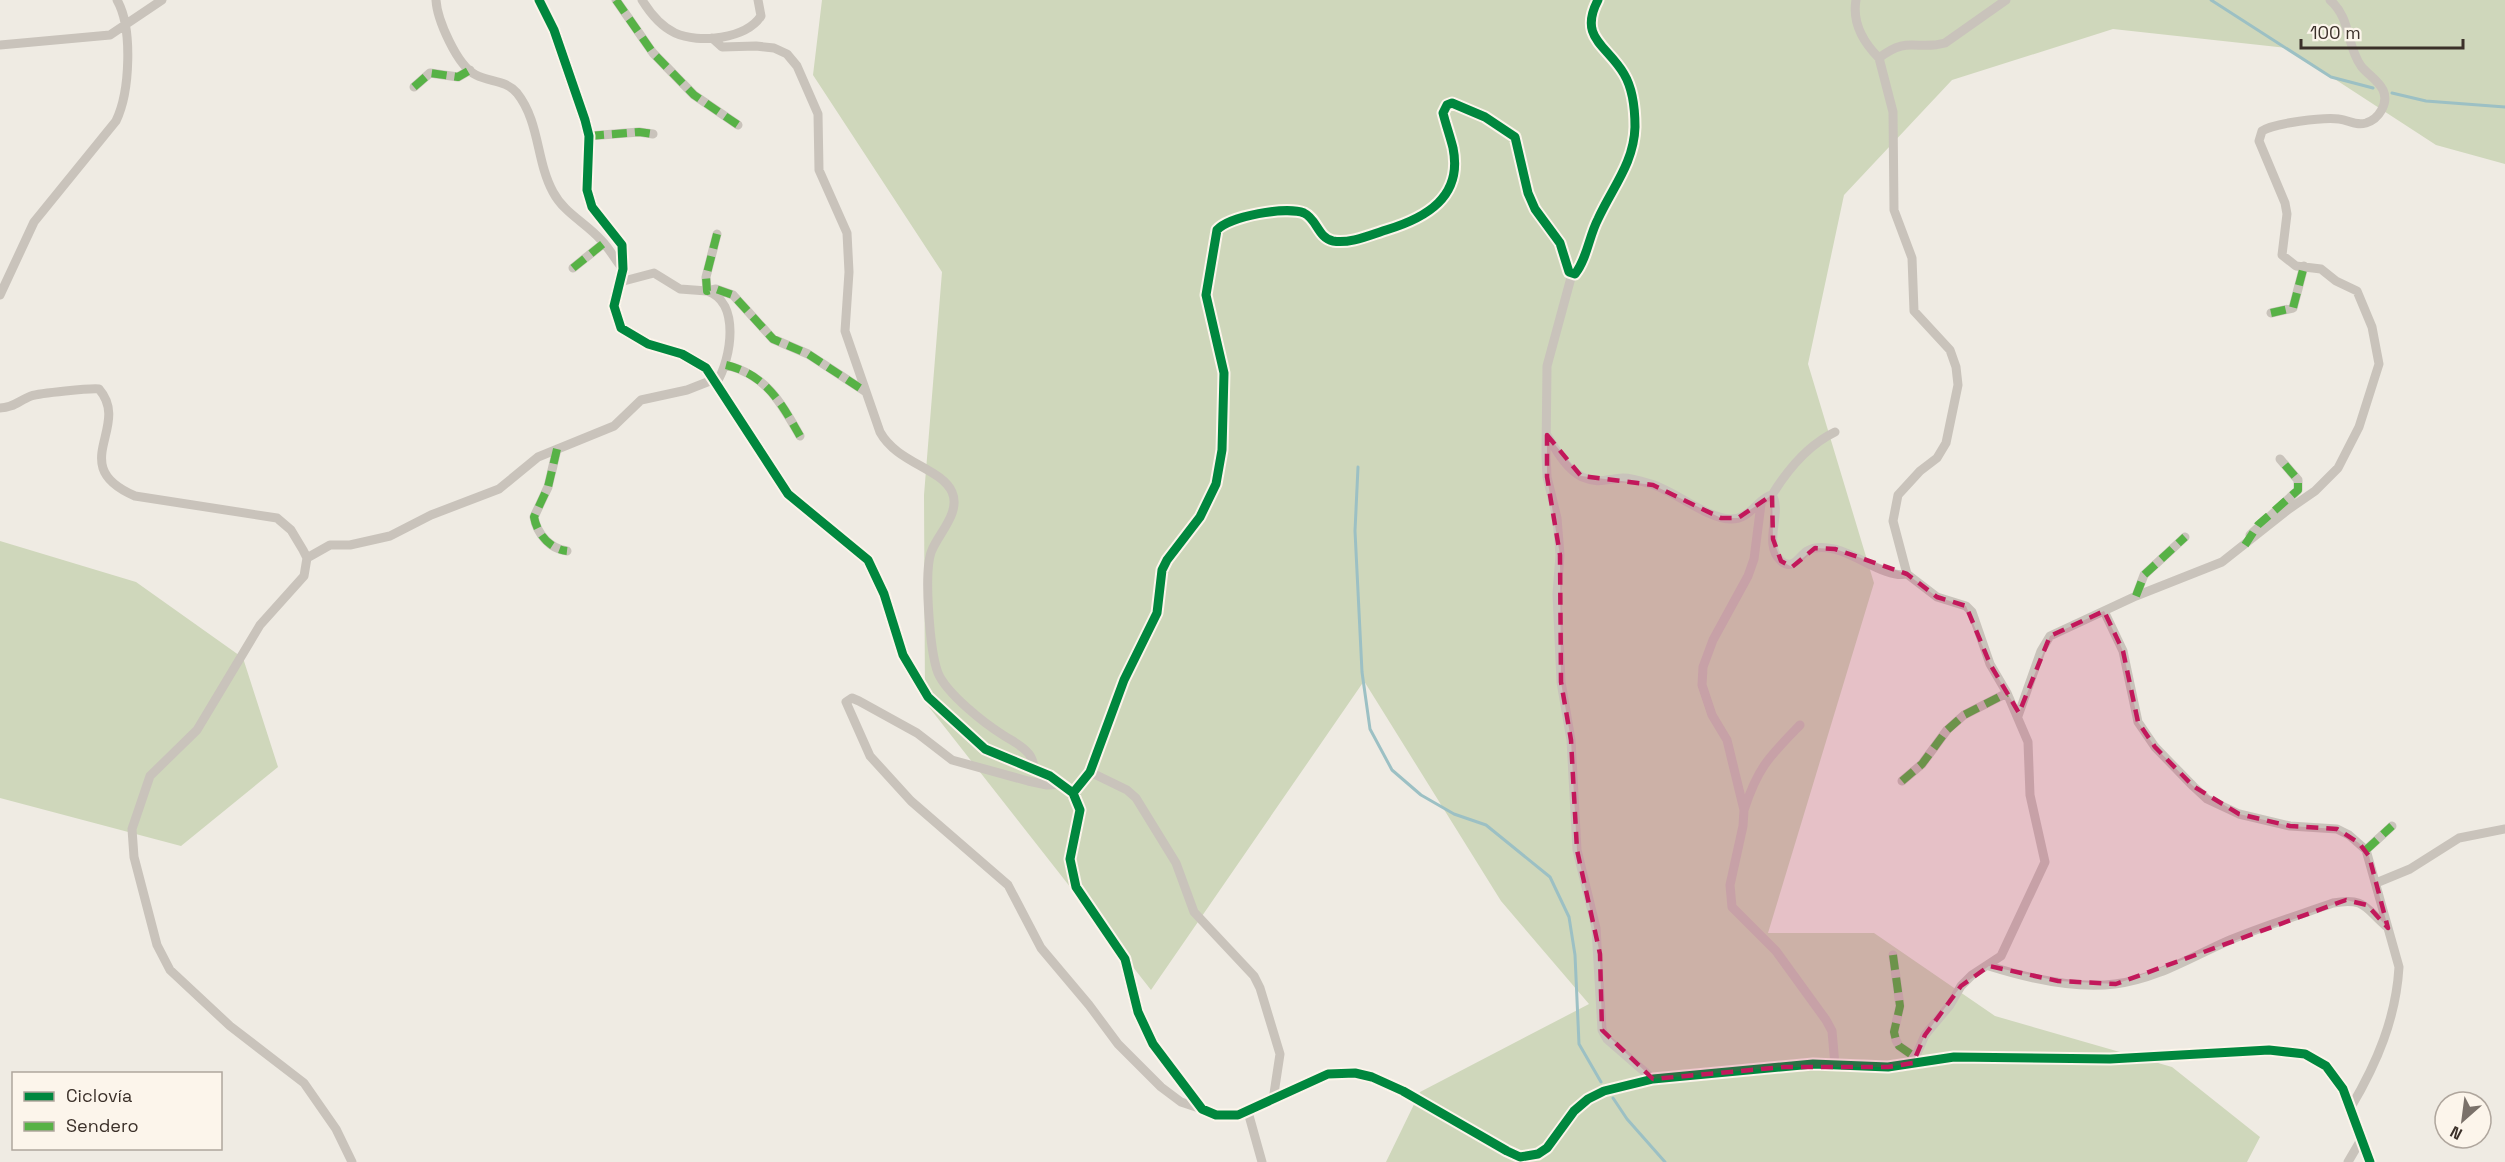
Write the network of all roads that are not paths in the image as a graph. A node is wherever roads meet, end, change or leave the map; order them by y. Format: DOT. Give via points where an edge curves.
graph roads {
  1 [pos="117,0"];
  2 [pos="162,0"];
  3 [pos="436,0"];
  4 [pos="538,0"];
  5 [pos="616,0"];
  6 [pos="642,0"];
  7 [pos="758,0"];
  8 [pos="1598,0"];
  9 [pos="1856,0"];
  10 [pos="2007,0"];
  11 [pos="2330,0"];
  12 [pos="125,26"];
  13 [pos="712,38"];
  14 [pos="0,45"];
  15 [pos="1879,57"];
  16 [pos="470,70"];
  17 [pos="414,87"];
  18 [pos="738,125"];
  19 [pos="653,134"];
  20 [pos="589,136"];
  21 [pos="717,234"];
  22 [pos="604,243"];
  23 [pos="2304,266"];
  24 [pos="573,268"];
  25 [pos="623,269"];
  26 [pos="1572,274"];
  27 [pos="620,282"];
  28 [pos="707,291"];
  29 [pos="0,295"];
  30 [pos="2271,313"];
  31 [pos="726,365"];
  32 [pos="716,380"];
  33 [pos="866,392"];
  34 [pos="0,408"];
  35 [pos="1835,432"];
  36 [pos="800,435"];
  37 [pos="1547,435"];
  38 [pos="556,449"];
  39 [pos="2280,459"];
  40 [pos="1772,495"];
  41 [pos="1761,504"];
  42 [pos="2185,537"];
  43 [pos="2245,544"];
  44 [pos="567,552"];
  45 [pos="307,558"];
  46 [pos="1907,574"];
  47 [pos="2136,596"];
  48 [pos="2104,611"];
  49 [pos="2007,693"];
  50 [pos="2018,716"];
  51 [pos="1800,725"];
  52 [pos="1035,771"];
  53 [pos="1090,772"];
  54 [pos="1902,781"];
  55 [pos="1068,788"];
  56 [pos="1744,810"];
  57 [pos="2392,826"];
  58 [pos="2505,829"];
  59 [pos="2366,850"];
  60 [pos="2376,884"];
  61 [pos="2388,928"];
  62 [pos="1893,955"];
  63 [pos="1989,966"];
  64 [pos="1914,1060"];
  65 [pos="1835,1065"];
  66 [pos="1653,1079"];
  67 [pos="1273,1100"];
  68 [pos="2350,1107"];
  69 [pos="1202,1109"];
  70 [pos="1248,1112"];
  71 [pos="2362,1138"];
  72 [pos="1531,1159"];
  73 [pos="352,1162"];
  74 [pos="1262,1162"];
  75 [pos="2348,1162"];
  76 [pos="2370,1162"];
  1 -- 12 [label="street"];
  2 -- 12 [label="street"];
  3 -- 16 [label="street" via="436,12"];
  4 -- 20 [label="street" via="554,30"];
  5 -- 18 [label="street" via="653,53 694,95"];
  6 -- 13 [label="street" via="658,20 676,33"];
  7 -- 13 [label="street" via="761,16 755,25 746,31"];
  8 -- 26 [label="street" via="1590,18 1591,31 1625,75 1632,96 1635,129 1627,165 1596,222 1577,271"];
  9 -- 15 [label="street" via="1862,37"];
  10 -- 15 [label="street" via="1945,43 1902,44"];
  11 -- 23 [label="street" via="2344,16 2360,64 2382,88 2384,103 2379,114 2367,123 2339,119 2280,124 2259,135 2261,149 2285,202 2282,255 2289,263"];
  12 -- 14 [label="street" via="97,38"];
  12 -- 29 [label="street" via="124,106 34,222"];
  13 -- 33 [label="street" via="722,47 756,46 787,54 797,66 818,114 819,170 847,233 849,272 844,331"];
  15 -- 46 [label="street" via="1893,112 1894,210 1912,258 1912,305 1918,318 1950,350 1958,380 1942,452 1910,481 1896,501 1893,521"];
  16 -- 17 [label="street" via="458,77 430,73"];
  16 -- 22 [label="street" via="477,76 506,84 517,94 534,130 553,192"];
  19 -- 20 [label="street"];
  20 -- 25 [label="street" via="589,197 596,213 622,245"];
  21 -- 28 [label="street" via="706,277"];
  22 -- 24 [label="street"];
  22 -- 25 [label="street"];
  23 -- 30 [label="street" via="2292,308"];
  23 -- 43 [label="street" via="2321,269 2357,291 2372,327 2379,364 2359,427 2338,468 2315,491"];
  25 -- 27 [label="street"];
  26 -- 37 [label="street" via="1547,366"];
  26 -- 53 [label="street" via="1560,243 1528,193 1515,137 1485,117 1452,103 1443,113 1453,148 1452,178 1436,207 1396,226 1339,241 1327,239 1308,216 1296,212 1249,215 1222,225 1215,235 1206,295 1224,373 1220,470 1200,517 1162,570 1157,614 1124,680"];
  27 -- 28 [label="street" via="654,273 680,289"];
  27 -- 32 [label="street" via="614,306 621,328 648,344 697,361"];
  28 -- 31 [label="street" via="718,298 732,333"];
  28 -- 33 [label="street" via="716,289 733,295 773,339 808,354"];
  31 -- 32 [label="street"];
  31 -- 36 [label="street" via="758,378 774,394"];
  32 -- 38 [label="street" via="646,398 608,429"];
  32 -- 52 [label="street" via="788,494 868,560 881,585 903,656 928,697 985,749"];
  33 -- 52 [label="street" via="888,446 945,481 953,494 954,507 930,553 928,600 938,672 950,690 987,724 1022,746"];
  34 -- 45 [label="street" via="41,394 99,389 105,397 108,422 101,459 104,476 116,488 135,496 277,518 291,530"];
  35 -- 40 [label="street" via="1808,449"];
  37 -- 41 [label="street" via="1572,469 1594,481 1634,479 1730,519"];
  37 -- 66 [label="street" via="1547,477 1557,518 1560,555 1557,594 1561,682 1570,740 1577,850 1600,954 1602,1030 1607,1039"];
  38 -- 44 [label="street" via="548,487 534,517 540,534 553,547"];
  38 -- 45 [label="street" via="538,457 499,489 431,515 390,536 330,545"];
  39 -- 43 [label="street" via="2298,480 2298,490 2258,525"];
  40 -- 41 [label="street"];
  40 -- 46 [label="street" via="1773,539 1781,561 1792,565 1806,552 1824,547 1887,571"];
  41 -- 56 [label="street" via="1755,559 1713,640 1703,667 1702,685 1712,715 1727,740"];
  42 -- 47 [label="street" via="2144,575"];
  43 -- 47 [label="street" via="2216,565"];
  45 -- 73 [label="street" via="304,576 260,626 197,730 150,776 132,829 134,857 157,945 170,970 230,1026 304,1083 336,1129"];
  46 -- 49 [label="street" via="1937,597 1969,609 1990,664"];
  47 -- 48 [label="street"];
  48 -- 50 [label="street" via="2050,636"];
  48 -- 59 [label="street" via="2122,651 2138,722 2145,735 2207,799 2239,814 2290,826 2337,829"];
  49 -- 50 [label="street"];
  49 -- 54 [label="street" via="1964,715"];
  50 -- 63 [label="street" via="2028,742 2030,795 2045,862 2009,943 2001,957"];
  51 -- 56 [label="street" via="1764,763"];
  52 -- 55 [label="street"];
  53 -- 55 [label="street"];
  53 -- 67 [label="street" via="1136,798 1176,863 1194,912 1254,976 1280,1054"];
  55 -- 69 [label="street" via="1080,810 1070,859 1076,887 1125,959 1138,1012 1153,1044"];
  55 -- 69 [label="street" via="952,760 917,733 859,700 852,698 846,702 870,756 911,801 1008,885 1041,948 1118,1044 1161,1087 1181,1102"];
  56 -- 65 [label="street" via="1730,885 1732,907 1776,951 1826,1020 1832,1031"];
  57 -- 59 [label="street"];
  58 -- 60 [label="street" via="2459,838 2410,869"];
  59 -- 60 [label="street"];
  60 -- 61 [label="street"];
  61 -- 63 [label="street" via="2367,905 2346,900 2232,940 2166,969 2115,984 2058,981"];
  61 -- 68 [label="street" via="2399,967 2393,1011 2371,1074"];
  62 -- 64 [label="street" via="1900,1006 1894,1032 1899,1046"];
  63 -- 64 [label="street" via="1961,986 1925,1035"];
  64 -- 65 [label="street" via="1888,1067"];
  64 -- 68 [label="street" via="2110,1059 2289,1051 2305,1054 2326,1066 2343,1089"];
  65 -- 66 [label="street"];
  66 -- 72 [label="street" via="1613,1088 1588,1099 1547,1148"];
  67 -- 70 [label="street"];
  67 -- 72 [label="street" via="1328,1074 1354,1073 1403,1091 1507,1151"];
  68 -- 71 [label="street"];
  69 -- 70 [label="street" via="1226,1116"];
  70 -- 74 [label="street"];
  71 -- 75 [label="street"];
  71 -- 76 [label="street"];
}
